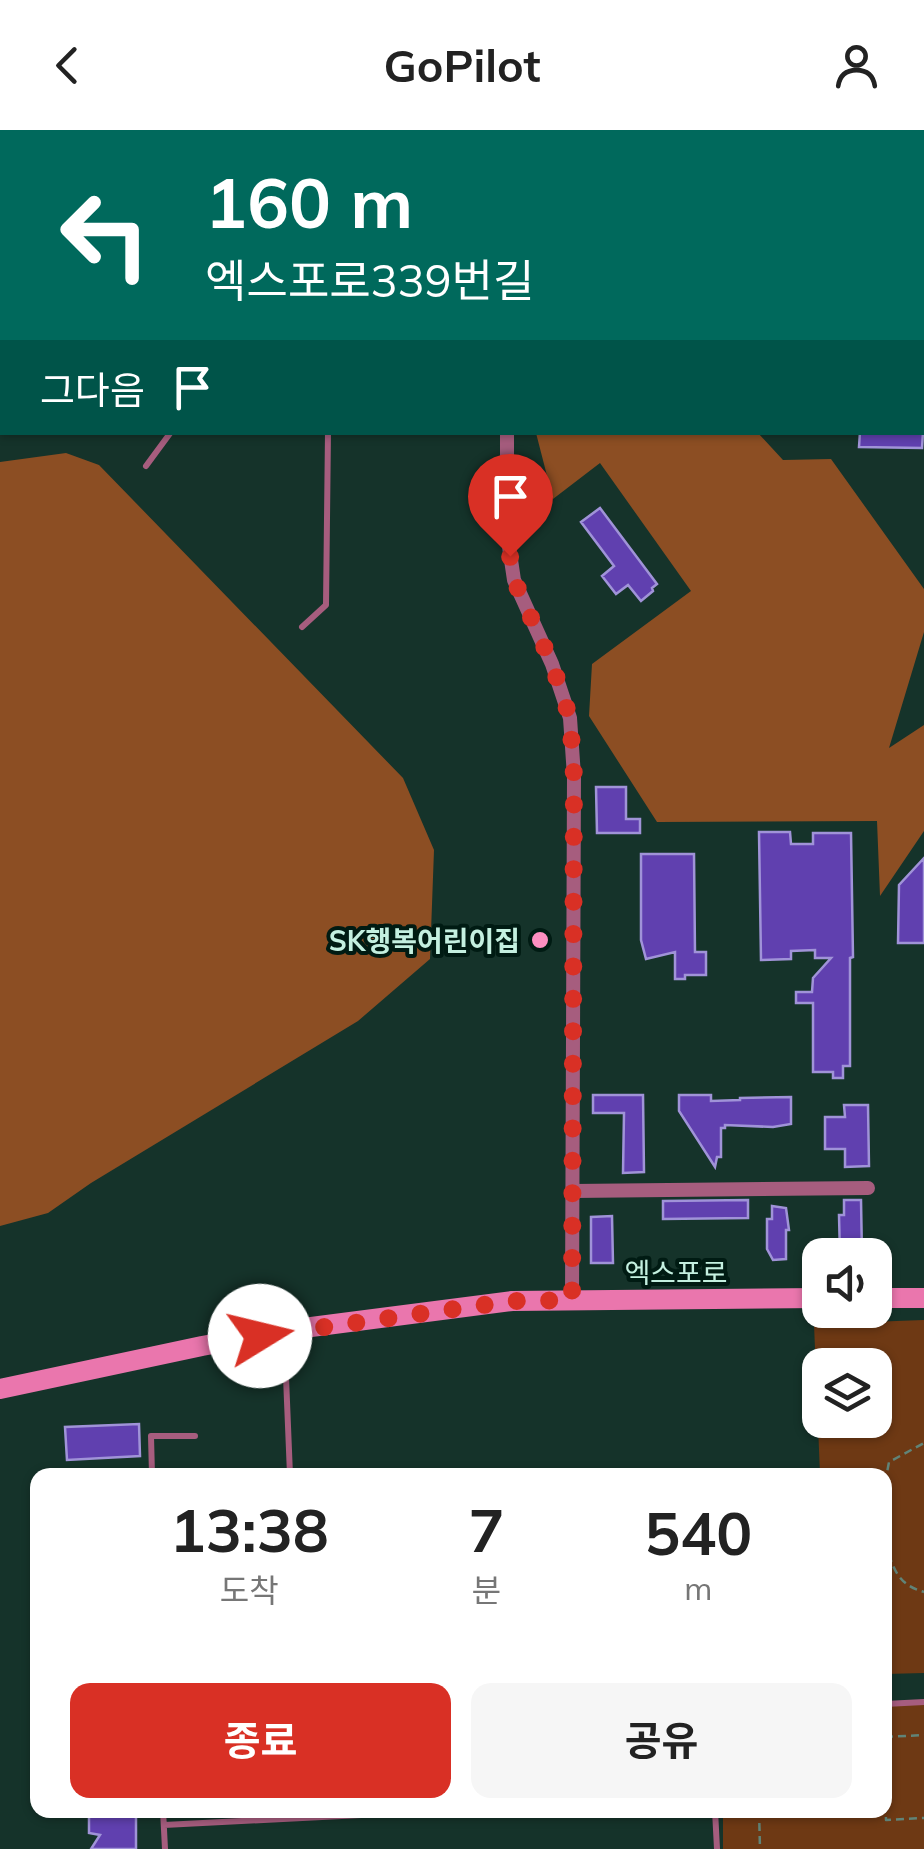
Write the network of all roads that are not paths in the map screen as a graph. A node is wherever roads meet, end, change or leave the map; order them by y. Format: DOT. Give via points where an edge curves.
graph roads {
  1 [pos="169,435"];
  2 [pos="328,435"];
  3 [pos="507,435"];
  4 [pos="146,466"];
  5 [pos="302,627"];
  6 [pos="868,1188"];
  7 [pos="573,1191"];
  8 [pos="802,1298"];
  9 [pos="892,1298"];
  10 [pos="924,1298"];
  11 [pos="572,1300"];
  12 [pos="288,1330"];
  13 [pos="0,1389"];
  14 [pos="195,1436"];
  15 [pos="152,1468"];
  16 [pos="290,1468"];
  17 [pos="924,1702"];
  18 [pos="892,1704"];
  19 [pos="164,1818"];
  20 [pos="301,1818"];
  21 [pos="715,1818"];
  22 [pos="164,1825"];
  23 [pos="164,1849"];
  24 [pos="717,1849"];
  1 -- 4 [label="lane"];
  2 -- 5 [label="lane" via="326,604"];
  3 -- 7 [label="street" via="514,580 570,718"];
  6 -- 7 [label="street"];
  7 -- 11 [label="street"];
  8 -- 11 [label="main road, 엑스포로"];
  9 -- 10 [label="main road"];
  11 -- 12 [label="main road, 엑스포로" via="512,1301"];
  12 -- 13 [label="main road, 엑스포로"];
  12 -- 16 [label="lane"];
  14 -- 15 [label="lane" via="150,1436"];
  17 -- 18 [label="lane"];
  19 -- 22 [label="lane"];
  20 -- 22 [label="lane"];
  21 -- 24 [label="lane"];
  22 -- 23 [label="lane"];
}
